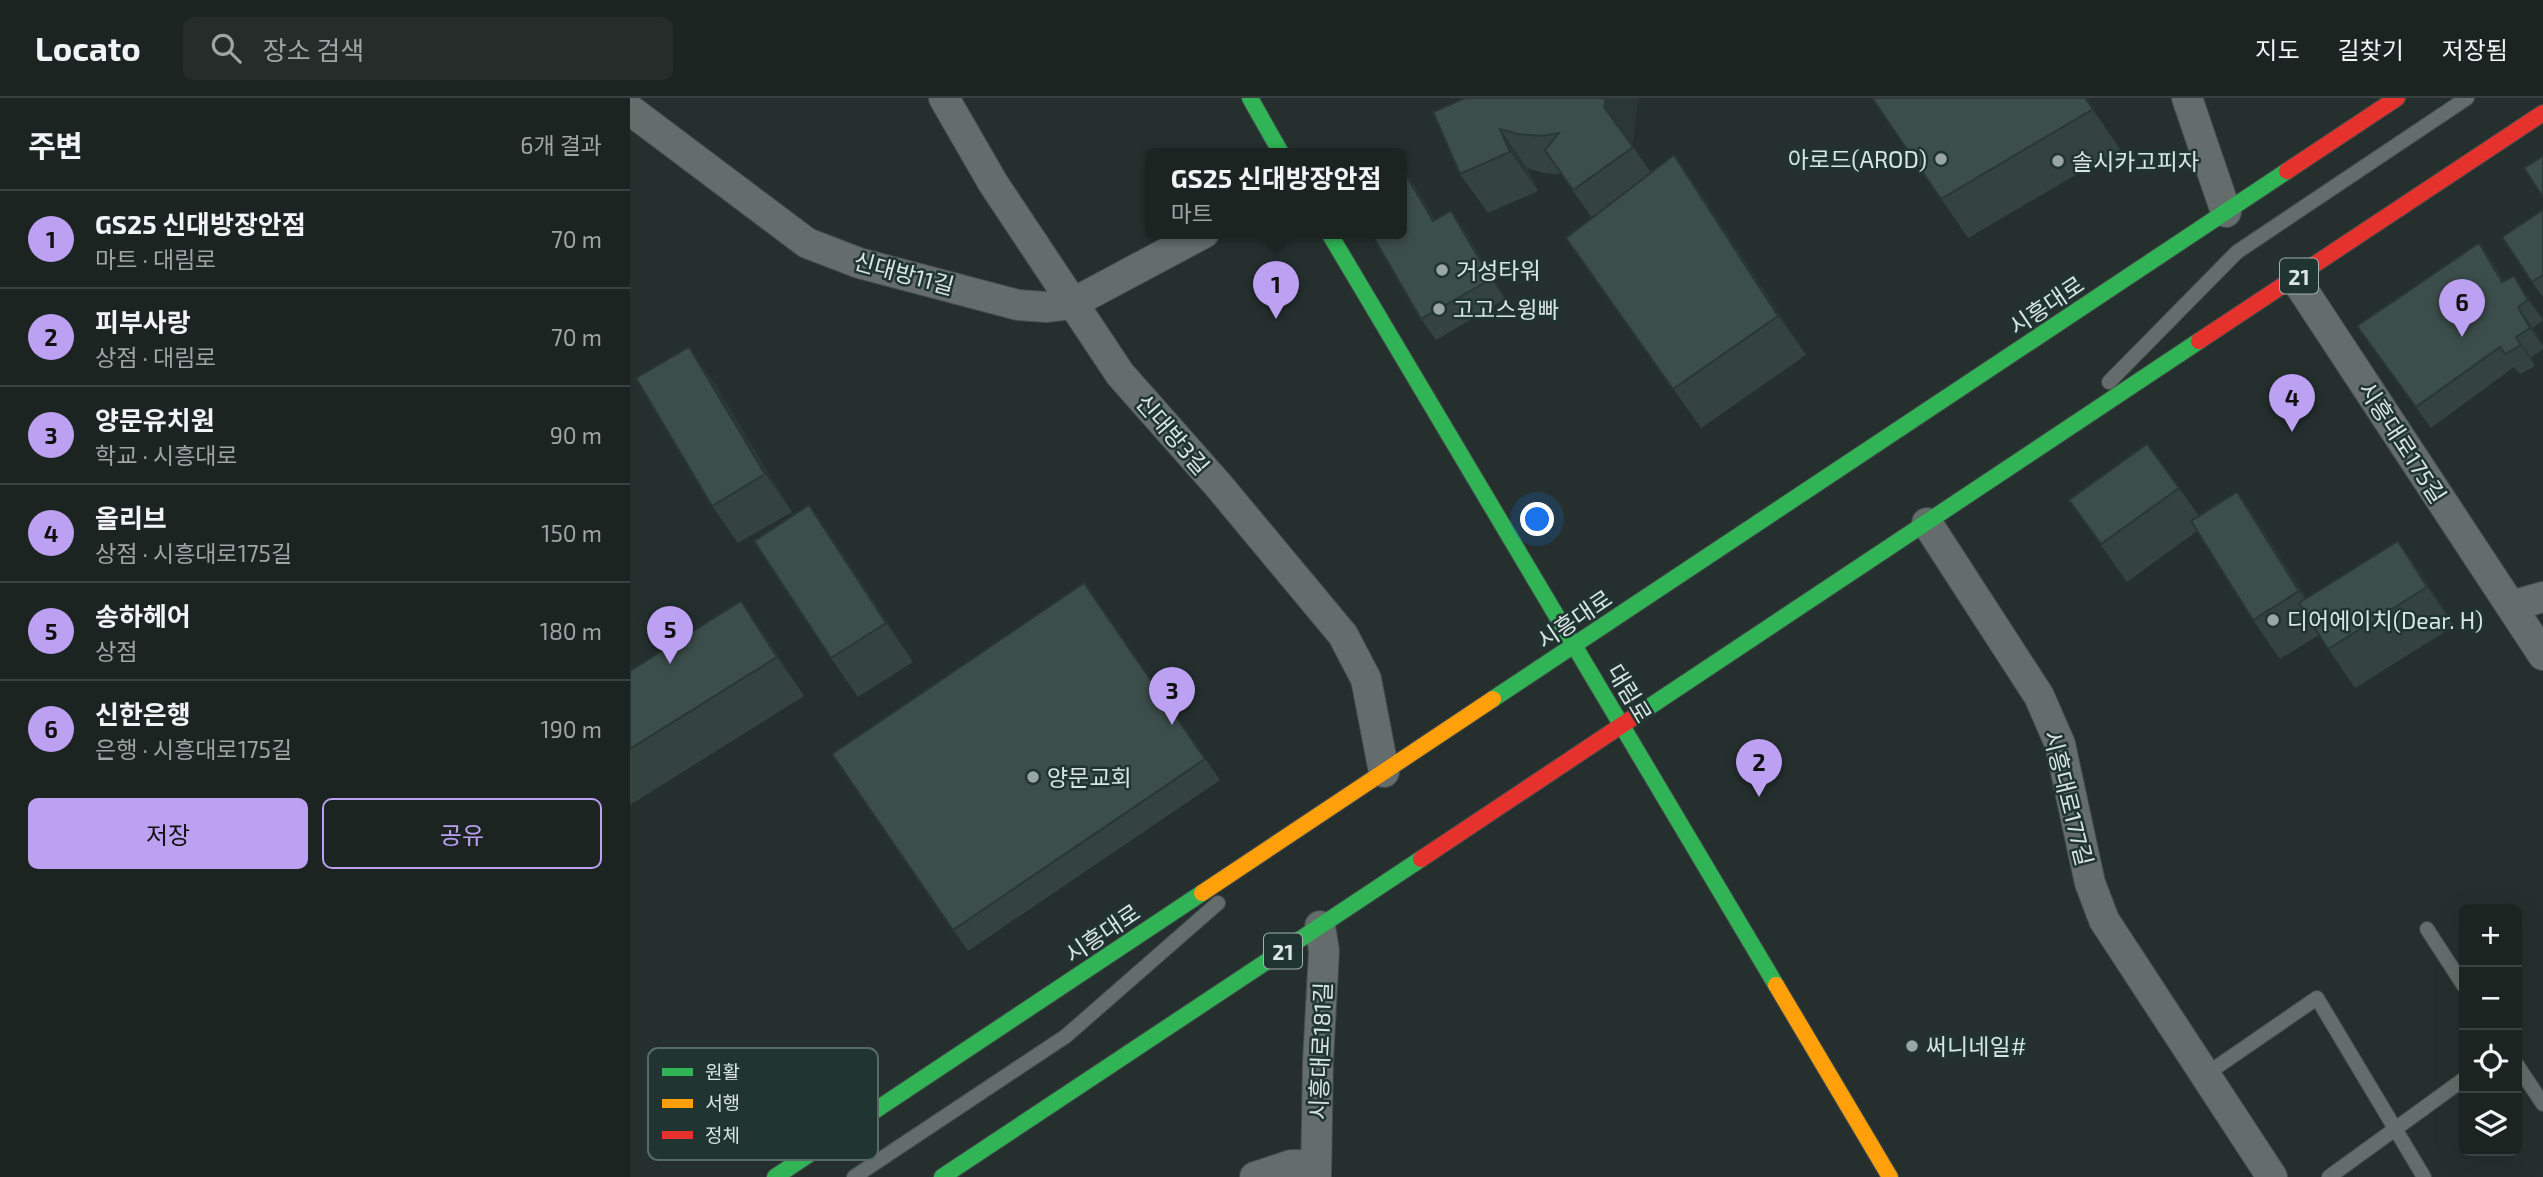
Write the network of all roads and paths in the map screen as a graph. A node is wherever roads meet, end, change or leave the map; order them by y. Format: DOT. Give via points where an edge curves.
graph roads {
  1 [pos="944,98"];
  2 [pos="1250,98"];
  3 [pos="2187,98"];
  4 [pos="2397,98"];
  5 [pos="2467,98"];
  6 [pos="630,110"];
  7 [pos="2543,113"];
  8 [pos="1278,148"];
  9 [pos="2226,212"];
  10 [pos="1193,239"];
  11 [pos="1333,239"];
  12 [pos="2295,278"];
  13 [pos="1071,304"];
  14 [pos="2054,439"];
  15 [pos="1927,523"];
  16 [pos="2543,597"];
  17 [pos="2511,606"];
  18 [pos="1575,645"];
  19 [pos="2543,655"];
  20 [pos="1623,725"];
  21 [pos="1384,772"];
  22 [pos="1316,817"];
  23 [pos="1320,926"];
  24 [pos="2427,929"];
  25 [pos="2459,978"];
  26 [pos="2522,1072"];
  27 [pos="2205,1074"];
  28 [pos="2459,1083"];
  29 [pos="2543,1104"];
  30 [pos="878,1108"];
  31 [pos="2395,1131"];
  32 [pos="801,1160"];
  33 [pos="1316,1171"];
  34 [pos="775,1177"];
  35 [pos="854,1177"];
  36 [pos="942,1177"];
  37 [pos="1255,1177"];
  38 [pos="1890,1177"];
  39 [pos="2272,1177"];
  40 [pos="2329,1177"];
  41 [pos="2424,1177"];
  1 -- 13 [label="street, 신대방3길"];
  2 -- 8 [label="main road"];
  3 -- 9 [label="street"];
  4 -- 9 [label="main road, 시흥대로"];
  5 -- 14 [label="lane" via="2237,252"];
  6 -- 13 [label="street, 신대방11길" via="807,243 859,263 1018,305"];
  7 -- 12 [label="main road, 21"];
  9 -- 18 [label="main road, 시흥대로"];
  10 -- 13 [label="street, 신대방11길"];
  11 -- 18 [label="main road, 대림로"];
  12 -- 14 [label="main road, 21"];
  12 -- 17 [label="street, 시흥대로175길"];
  13 -- 21 [label="street, 신대방3길" via="1120,374 1343,635 1366,679"];
  14 -- 15 [label="main road, 21"];
  15 -- 20 [label="main road, 21"];
  15 -- 27 [label="street, 시흥대로177길" via="2039,696 2060,744 2090,883 2104,920"];
  16 -- 17 [label="street"];
  17 -- 19 [label="street, 시흥대로175길"];
  18 -- 20 [label="main road, 대림로"];
  18 -- 21 [label="main road, 시흥대로"];
  20 -- 23 [label="main road, 21"];
  20 -- 38 [label="main road, 대림로"];
  21 -- 22 [label="main road, 시흥대로"];
  22 -- 30 [label="main road, 시흥대로"];
  22 -- 35 [label="lane" via="1066,1036"];
  23 -- 33 [label="street, 시흥대로181길" via="1324,951"];
  23 -- 36 [label="main road, 21"];
  24 -- 25 [label="lane"];
  26 -- 29 [label="lane"];
  27 -- 31 [label="lane" via="2317,998"];
  27 -- 39 [label="street, 시흥대로177길"];
  28 -- 31 [label="lane"];
  31 -- 40 [label="lane"];
  31 -- 41 [label="lane"];
  32 -- 34 [label="main road, 시흥대로"];
  33 -- 37 [label="street" via="1291,1165"];
}
